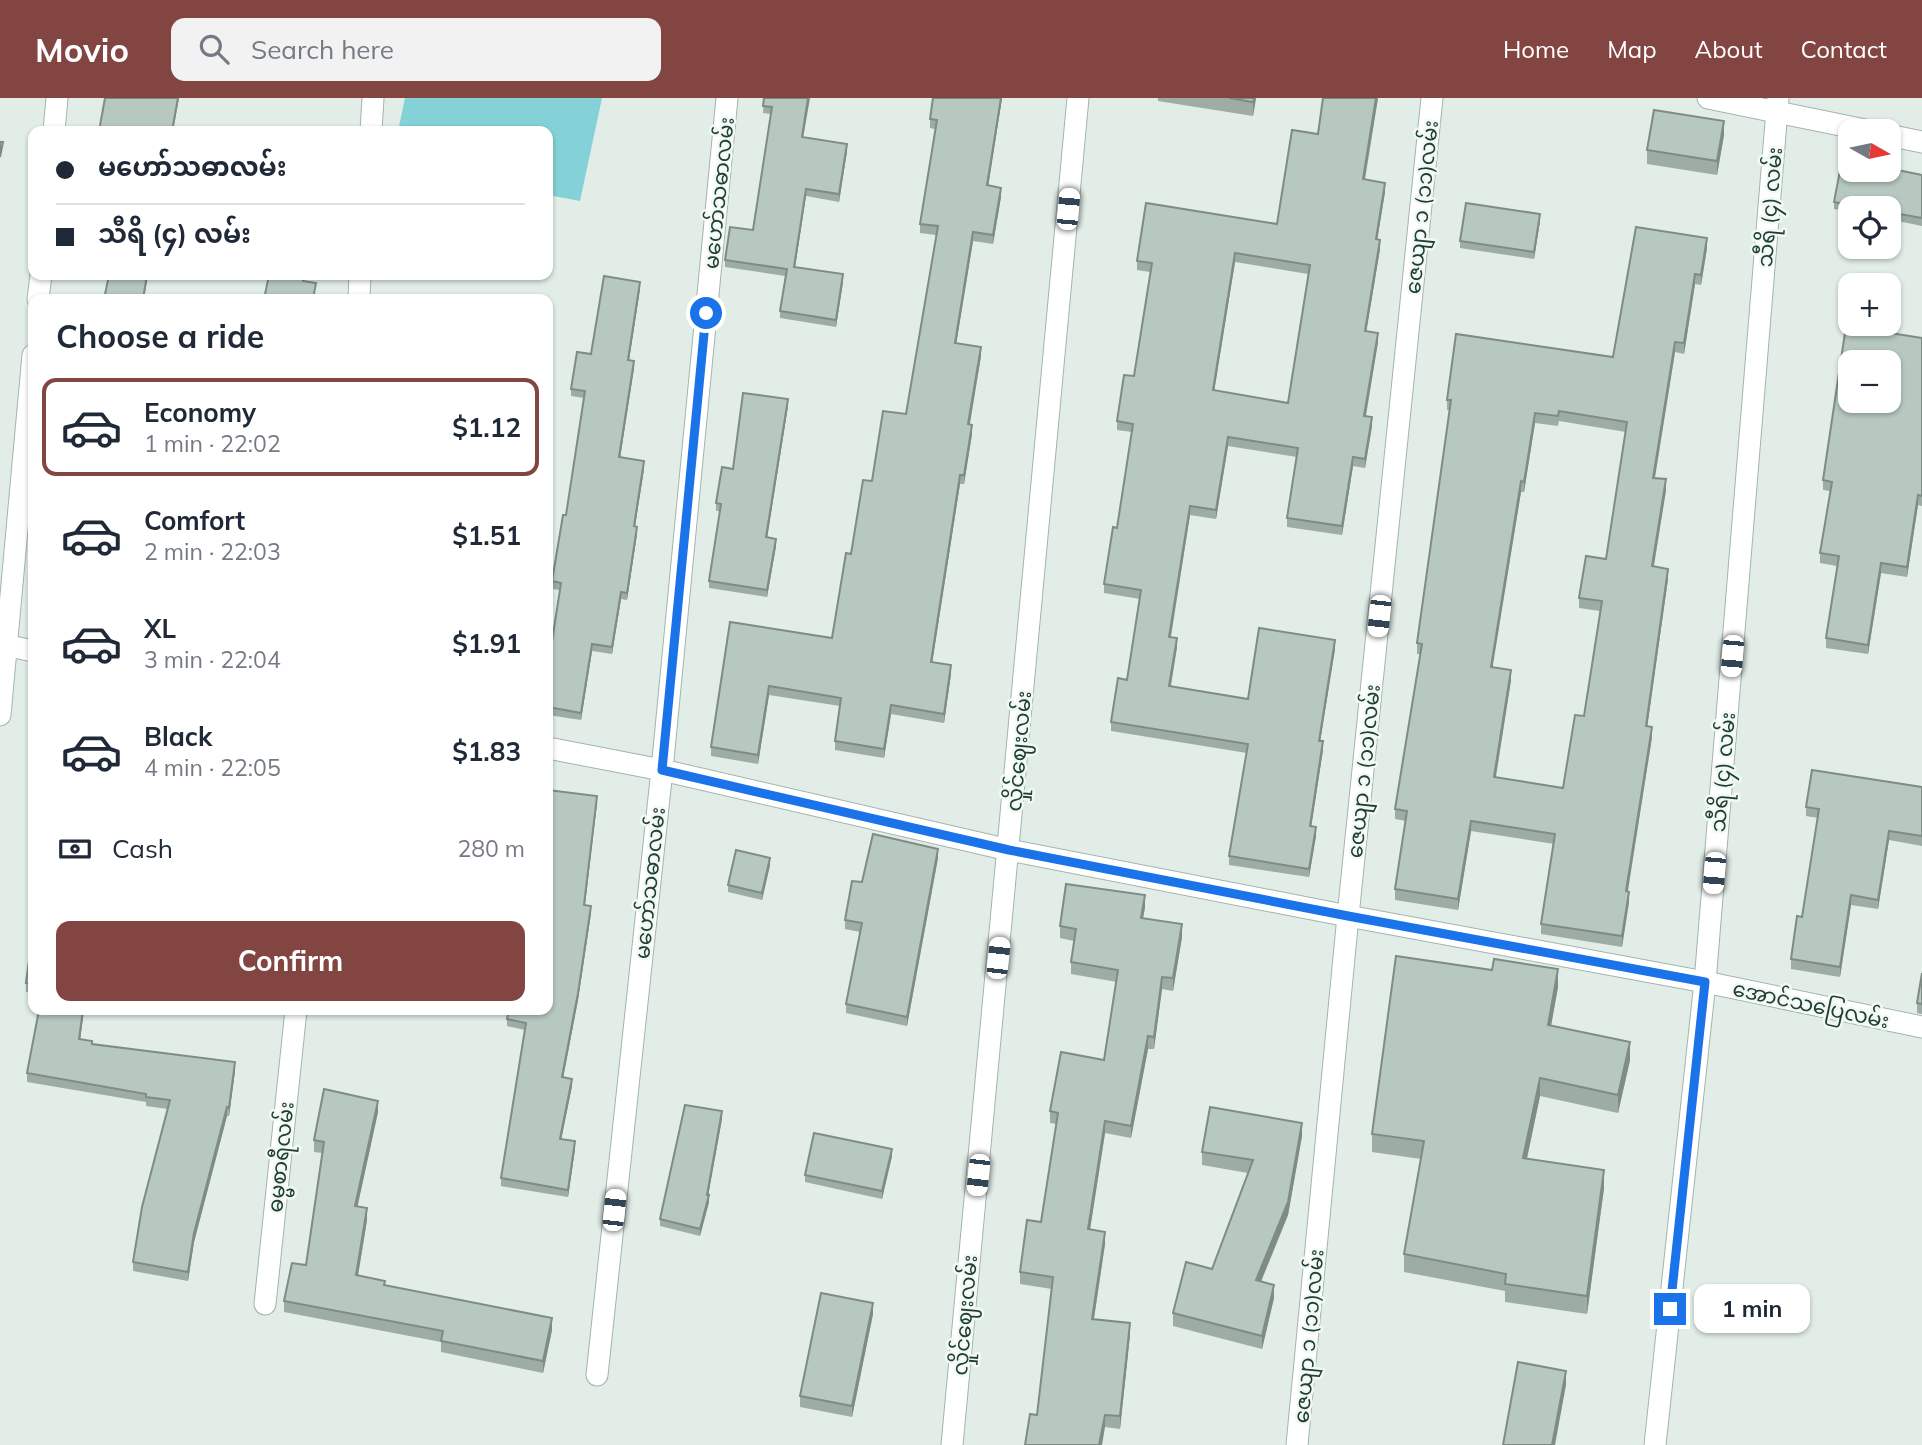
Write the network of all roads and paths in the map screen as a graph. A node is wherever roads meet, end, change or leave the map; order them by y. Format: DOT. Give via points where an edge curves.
graph roads {
  1 [pos="57,98"];
  2 [pos="373,98"];
  3 [pos="727,98"];
  4 [pos="1078,98"];
  5 [pos="1432,98"];
  6 [pos="1708,98"];
  7 [pos="1778,105"];
  8 [pos="1838,122"];
  9 [pos="54,126"];
  10 [pos="371,126"];
  11 [pos="1901,138"];
  12 [pos="1922,142"];
  13 [pos="28,403"];
  14 [pos="3,645"];
  15 [pos="28,650"];
  16 [pos="0,715"];
  17 [pos="553,749"];
  18 [pos="662,770"];
  19 [pos="1009,850"];
  20 [pos="1348,916"];
  21 [pos="1705,982"];
  22 [pos="295,1015"];
  23 [pos="1922,1027"];
  24 [pos="265,1304"];
  25 [pos="597,1375"];
  26 [pos="952,1445"];
  27 [pos="1297,1445"];
  28 [pos="1655,1445"];
  1 -- 9 [label="street"];
  2 -- 10 [label="street"];
  3 -- 18 [label="street, မဟော်သဓာလမ်း"];
  4 -- 19 [label="street, လှိုင်ဈေးလမ်း"];
  5 -- 20 [label="street, ဇေယျာ ၁ (၁၁)လမ်း"];
  6 -- 7 [label="street"];
  7 -- 8 [label="street"];
  7 -- 21 [label="street, သီရိ (၄) လမ်း"];
  11 -- 12 [label="street"];
  13 -- 14 [label="street"];
  14 -- 15 [label="street"];
  14 -- 16 [label="street"];
  17 -- 18 [label="street, အောင်သပြေလမ်း"];
  18 -- 19 [label="street, အောင်သပြေလမ်း"];
  18 -- 25 [label="street, မဟော်သဓာလမ်း"];
  19 -- 20 [label="street, အောင်သပြေလမ်း"];
  19 -- 26 [label="street, လှိုင်ဈေးလမ်း"];
  20 -- 21 [label="street, အောင်သပြေလမ်း"];
  20 -- 27 [label="street, ဇေယျာ ၁ (၁၁)လမ်း"];
  21 -- 23 [label="street, အောင်သပြေလမ်း"];
  21 -- 28 [label="street, သီရိ (၄) လမ်း"];
  22 -- 24 [label="street, ဓမ္မစာရီလမ်း"];
}
